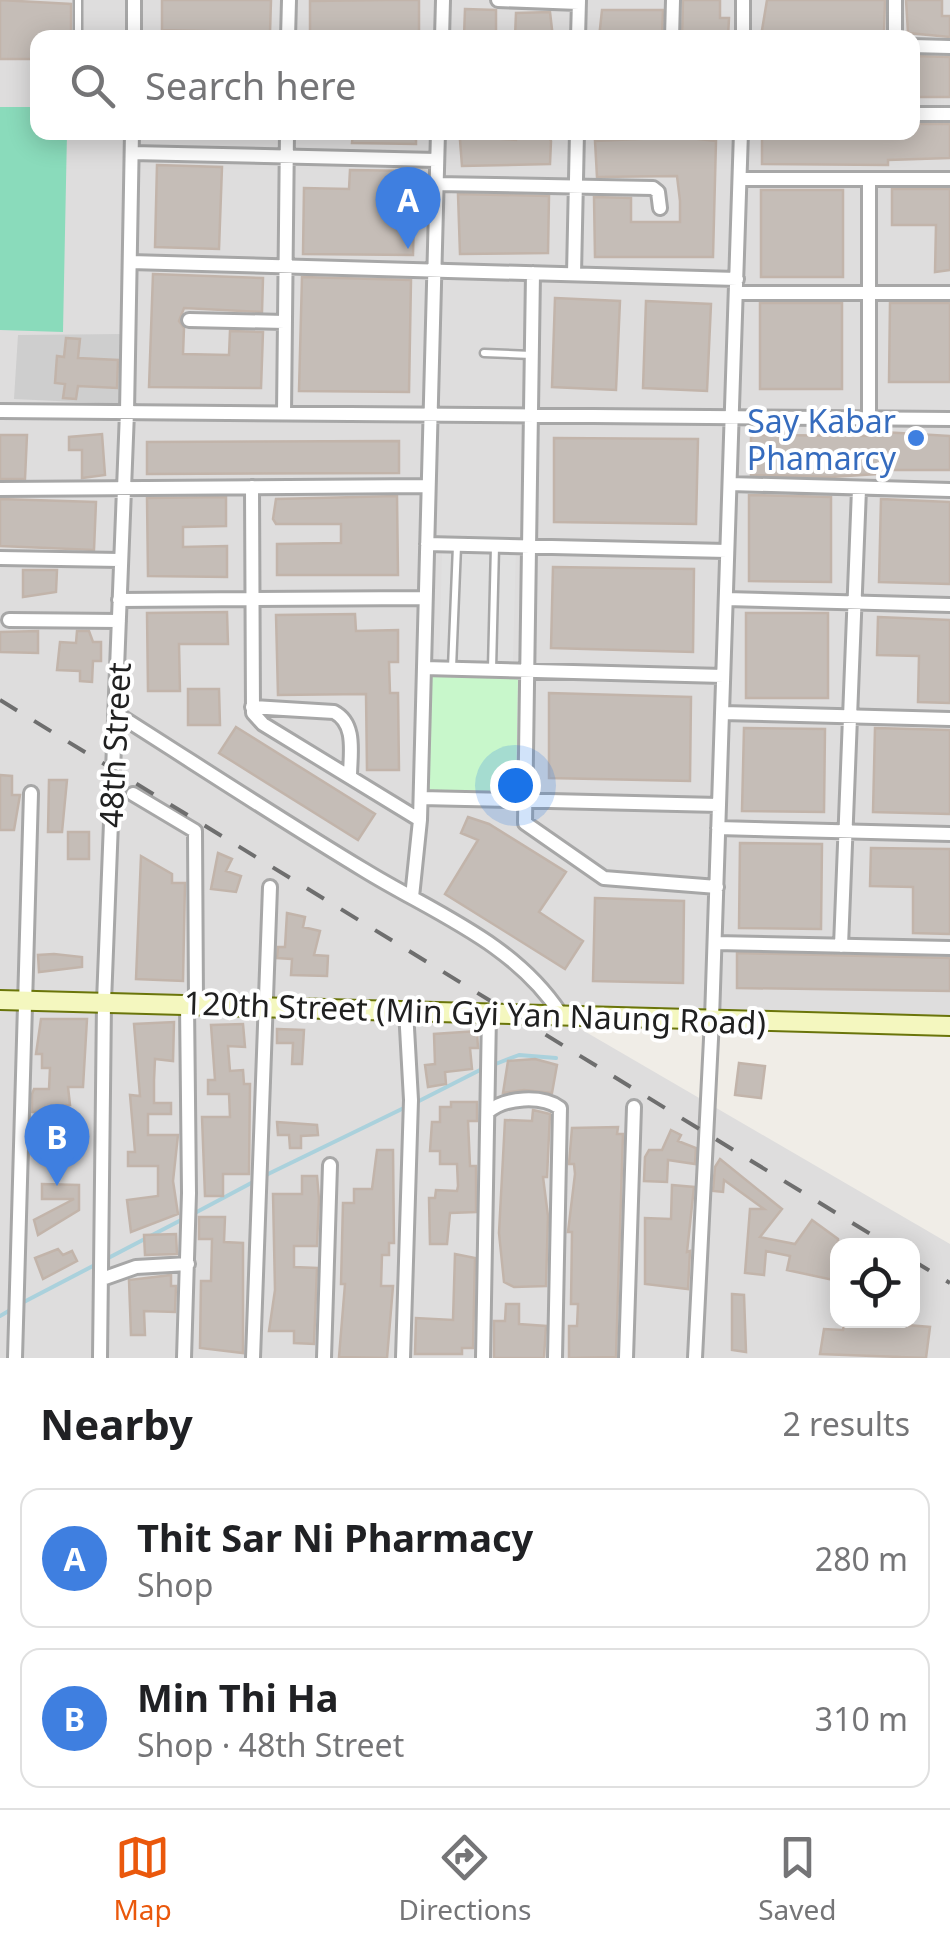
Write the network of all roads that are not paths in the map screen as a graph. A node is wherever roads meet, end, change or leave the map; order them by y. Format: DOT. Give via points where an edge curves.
graph roads {
  1 [pos="78,0"];
  2 [pos="134,0"];
  3 [pos="289,0"];
  4 [pos="443,0"];
  5 [pos="498,0"];
  6 [pos="672,0"];
  7 [pos="744,0"];
  8 [pos="895,0"];
  9 [pos="579,1"];
  10 [pos="78,30"];
  11 [pos="134,30"];
  12 [pos="288,30"];
  13 [pos="442,30"];
  14 [pos="578,30"];
  15 [pos="672,30"];
  16 [pos="743,30"];
  17 [pos="895,30"];
  18 [pos="920,46"];
  19 [pos="950,47"];
  20 [pos="920,114"];
  21 [pos="950,114"];
  22 [pos="132,140"];
  23 [pos="287,140"];
  24 [pos="438,140"];
  25 [pos="577,140"];
  26 [pos="741,140"];
  27 [pos="132,153"];
  28 [pos="287,157"];
  29 [pos="437,160"];
  30 [pos="740,179"];
  31 [pos="868,179"];
  32 [pos="950,179"];
  33 [pos="436,184"];
  34 [pos="577,185"];
  35 [pos="660,208"];
  36 [pos="130,262"];
  37 [pos="286,266"];
  38 [pos="432,270"];
  39 [pos="532,273"];
  40 [pos="574,274"];
  41 [pos="737,286"];
  42 [pos="869,293"];
  43 [pos="950,294"];
  44 [pos="189,320"];
  45 [pos="285,322"];
  46 [pos="484,353"];
  47 [pos="531,355"];
  48 [pos="0,411"];
  49 [pos="127,412"];
  50 [pos="284,414"];
  51 [pos="428,414"];
  52 [pos="530,415"];
  53 [pos="732,417"];
  54 [pos="869,418"];
  55 [pos="950,418"];
  56 [pos="730,484"];
  57 [pos="428,486"];
  58 [pos="252,487"];
  59 [pos="122,488"];
  60 [pos="0,489"];
  61 [pos="859,489"];
  62 [pos="950,490"];
  63 [pos="426,544"];
  64 [pos="456,544"];
  65 [pos="495,545"];
  66 [pos="528,545"];
  67 [pos="727,551"];
  68 [pos="0,558"];
  69 [pos="120,560"];
  70 [pos="425,598"];
  71 [pos="726,599"];
  72 [pos="120,600"];
  73 [pos="252,600"];
  74 [pos="856,602"];
  75 [pos="950,605"];
  76 [pos="10,620"];
  77 [pos="119,622"];
  78 [pos="424,668"];
  79 [pos="452,669"];
  80 [pos="492,670"];
  81 [pos="526,671"];
  82 [pos="723,676"];
  83 [pos="252,706"];
  84 [pos="722,713"];
  85 [pos="117,714"];
  86 [pos="851,716"];
  87 [pos="950,718"];
  88 [pos="350,777"];
  89 [pos="32,793"];
  90 [pos="133,794"];
  91 [pos="421,798"];
  92 [pos="524,800"];
  93 [pos="719,804"];
  94 [pos="420,820"];
  95 [pos="718,828"];
  96 [pos="846,831"];
  97 [pos="950,834"];
  98 [pos="270,887"];
  99 [pos="716,887"];
  100 [pos="412,897"];
  101 [pos="715,943"];
  102 [pos="841,946"];
  103 [pos="950,948"];
  104 [pos="0,1000"];
  105 [pos="23,1000"];
  106 [pos="104,1002"];
  107 [pos="191,1004"];
  108 [pos="264,1006"];
  109 [pos="406,1010"];
  110 [pos="560,1012"];
  111 [pos="489,1014"];
  112 [pos="712,1019"];
  113 [pos="950,1026"];
  114 [pos="634,1107"];
  115 [pos="488,1112"];
  116 [pos="330,1166"];
  117 [pos="188,1264"];
  118 [pos="102,1273"];
  119 [pos="15,1358"];
  120 [pos="100,1358"];
  121 [pos="184,1358"];
  122 [pos="253,1358"];
  123 [pos="324,1358"];
  124 [pos="402,1358"];
  125 [pos="483,1358"];
  126 [pos="555,1358"];
  127 [pos="626,1358"];
  128 [pos="695,1358"];
  1 -- 10 [label="lane"];
  2 -- 11 [label="street"];
  3 -- 12 [label="street"];
  4 -- 13 [label="street"];
  5 -- 9 [label="street"];
  6 -- 15 [label="street"];
  7 -- 16 [label="street"];
  8 -- 17 [label="street"];
  9 -- 14 [label="street"];
  18 -- 19 [label="street"];
  20 -- 21 [label="street"];
  22 -- 27 [label="street, 48th Street"];
  23 -- 28 [label="street"];
  24 -- 29 [label="street"];
  25 -- 34 [label="street"];
  26 -- 30 [label="street"];
  27 -- 28 [label="street"];
  27 -- 36 [label="street, 48th Street"];
  28 -- 29 [label="street"];
  28 -- 37 [label="street"];
  29 -- 33 [label="street"];
  30 -- 31 [label="street"];
  30 -- 41 [label="street"];
  31 -- 32 [label="street"];
  31 -- 42 [label="street"];
  33 -- 34 [label="street"];
  33 -- 38 [label="street"];
  34 -- 35 [label="street" via="652,188"];
  34 -- 40 [label="street"];
  36 -- 37 [label="street"];
  36 -- 49 [label="street, 48th Street"];
  37 -- 38 [label="street"];
  37 -- 45 [label="street"];
  38 -- 39 [label="street"];
  38 -- 51 [label="street"];
  39 -- 40 [label="street"];
  39 -- 47 [label="street"];
  40 -- 41 [label="street"];
  41 -- 42 [label="street"];
  41 -- 53 [label="street"];
  42 -- 43 [label="street"];
  42 -- 54 [label="street"];
  44 -- 45 [label="street"];
  45 -- 50 [label="street"];
  46 -- 47 [label="lane"];
  47 -- 52 [label="street"];
  48 -- 49 [label="street"];
  49 -- 50 [label="street"];
  49 -- 59 [label="street, 48th Street"];
  50 -- 51 [label="street"];
  51 -- 52 [label="street"];
  51 -- 57 [label="street"];
  52 -- 53 [label="street"];
  52 -- 66 [label="street"];
  53 -- 54 [label="street"];
  53 -- 56 [label="street"];
  54 -- 55 [label="street"];
  56 -- 61 [label="street"];
  56 -- 67 [label="street"];
  57 -- 58 [label="street"];
  57 -- 63 [label="street"];
  58 -- 59 [label="street"];
  58 -- 73 [label="street"];
  59 -- 60 [label="street"];
  59 -- 69 [label="street, 48th Street"];
  61 -- 62 [label="street"];
  61 -- 74 [label="street"];
  63 -- 64 [label="street"];
  63 -- 70 [label="street"];
  64 -- 65 [label="street"];
  64 -- 79 [label="lane"];
  65 -- 66 [label="street"];
  65 -- 80 [label="lane"];
  66 -- 67 [label="street"];
  66 -- 81 [label="street"];
  67 -- 71 [label="street"];
  68 -- 69 [label="street"];
  69 -- 72 [label="street, 48th Street"];
  70 -- 73 [label="street"];
  70 -- 78 [label="street"];
  71 -- 74 [label="street"];
  71 -- 82 [label="street"];
  72 -- 73 [label="street"];
  72 -- 77 [label="street, 48th Street"];
  73 -- 83 [label="street"];
  74 -- 75 [label="street"];
  74 -- 86 [label="street"];
  76 -- 77 [label="street"];
  77 -- 85 [label="street, 48th Street"];
  78 -- 79 [label="street"];
  78 -- 91 [label="street"];
  79 -- 80 [label="street"];
  80 -- 81 [label="street"];
  81 -- 82 [label="street"];
  81 -- 92 [label="street"];
  82 -- 84 [label="street"];
  83 -- 88 [label="street" via="263,724"];
  83 -- 88 [label="street" via="344,718"];
  84 -- 86 [label="street"];
  84 -- 93 [label="street"];
  85 -- 100 [label="street"];
  85 -- 106 [label="street, 48th Street"];
  86 -- 87 [label="street"];
  86 -- 96 [label="street"];
  88 -- 94 [label="street"];
  89 -- 105 [label="street"];
  90 -- 107 [label="street" via="196,831"];
  91 -- 92 [label="street"];
  91 -- 94 [label="street"];
  92 -- 93 [label="street"];
  92 -- 99 [label="street" via="531,830 599,876"];
  93 -- 95 [label="street"];
  94 -- 100 [label="street"];
  95 -- 96 [label="street"];
  95 -- 99 [label="street"];
  96 -- 97 [label="street"];
  96 -- 102 [label="street"];
  98 -- 108 [label="street"];
  99 -- 101 [label="street"];
  100 -- 110 [label="street" via="529,972"];
  101 -- 102 [label="street"];
  101 -- 112 [label="street"];
  102 -- 103 [label="street"];
  104 -- 105 [label="street, 120th Street (Min Gyi Yan Naung Road)"];
  105 -- 106 [label="street, 120th Street (Min Gyi Yan Naung Road)"];
  105 -- 119 [label="street"];
  106 -- 107 [label="street, 120th Street (Min Gyi Yan Naung Road)"];
  106 -- 118 [label="street, 48th Street"];
  107 -- 108 [label="street, 120th Street (Min Gyi Yan Naung Road)"];
  107 -- 117 [label="street"];
  108 -- 109 [label="street, 120th Street (Min Gyi Yan Naung Road)"];
  108 -- 122 [label="street"];
  109 -- 111 [label="street, 120th Street (Min Gyi Yan Naung Road)"];
  109 -- 124 [label="street" via="411,1120"];
  110 -- 111 [label="street, 120th Street (Min Gyi Yan Naung Road)"];
  110 -- 112 [label="street, 120th Street (Min Gyi Yan Naung Road)"];
  111 -- 115 [label="street"];
  112 -- 113 [label="street, 120th Street (Min Gyi Yan Naung Road)"];
  112 -- 128 [label="street"];
  114 -- 127 [label="street"];
  115 -- 125 [label="street"];
  115 -- 126 [label="street" via="535,1100 560,1108"];
  116 -- 123 [label="street"];
  117 -- 118 [label="street"];
  117 -- 121 [label="street"];
  118 -- 120 [label="street, 48th Street"];
}
